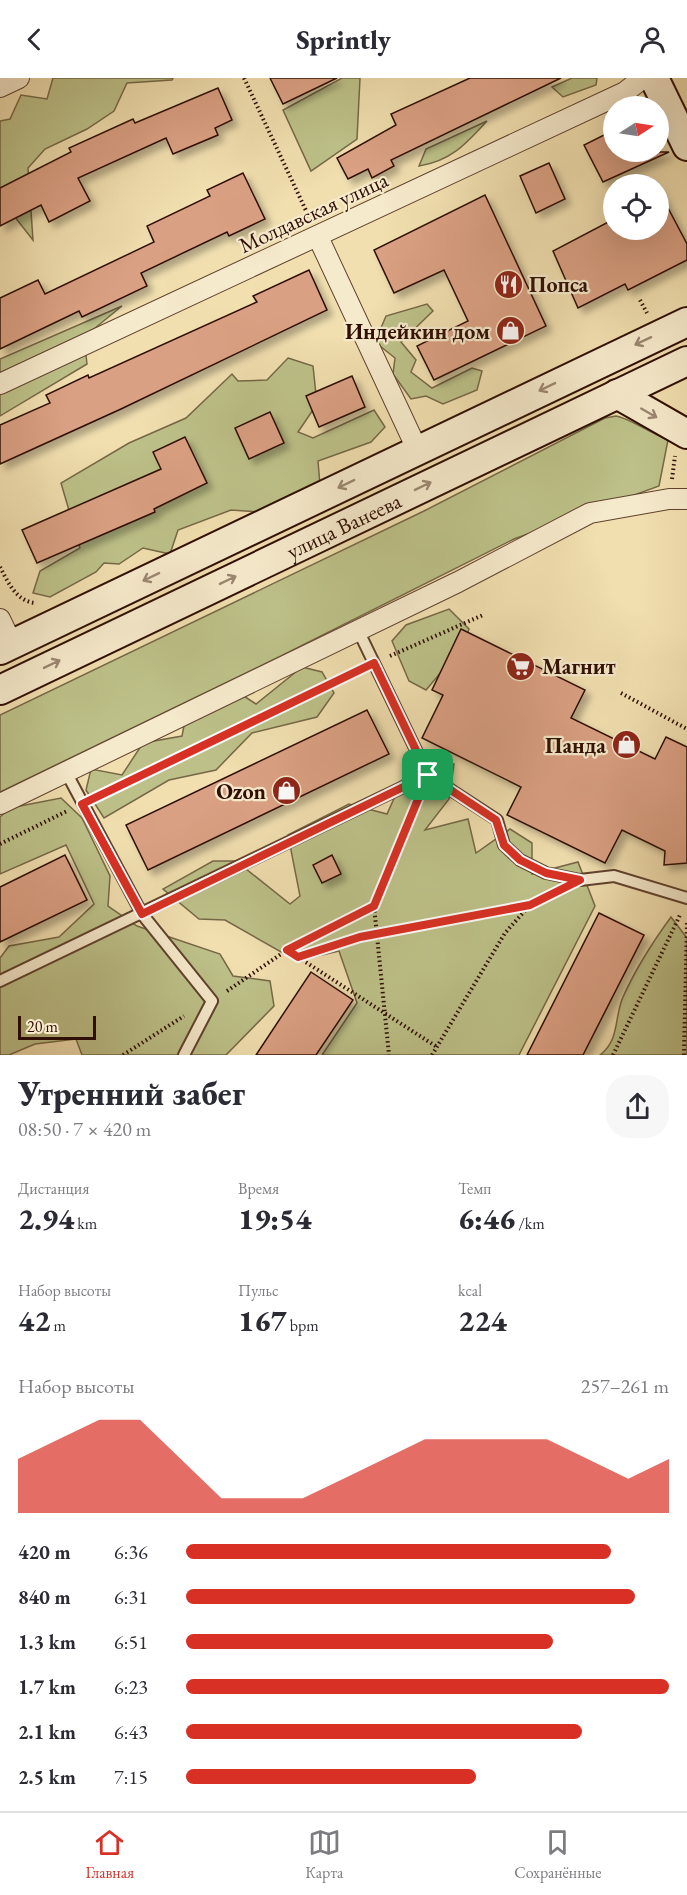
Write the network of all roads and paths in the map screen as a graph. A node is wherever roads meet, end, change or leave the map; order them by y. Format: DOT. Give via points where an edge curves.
graph roads {
  1 [pos="19,78"];
  2 [pos="244,78"];
  3 [pos="643,78"];
  4 [pos="654,78"];
  5 [pos="0,87"];
  6 [pos="687,146"];
  7 [pos="318,237"];
  8 [pos="640,300"];
  9 [pos="647,314"];
  10 [pos="687,321"];
  11 [pos="687,361"];
  12 [pos="0,384"];
  13 [pos="617,394"];
  14 [pos="681,444"];
  15 [pos="417,449"];
  16 [pos="670,485"];
  17 [pos="687,500"];
  18 [pos="0,567"];
  19 [pos="37,603"];
  20 [pos="483,615"];
  21 [pos="358,630"];
  22 [pos="4,637"];
  23 [pos="374,663"];
  24 [pos="0,690"];
  25 [pos="621,693"];
  26 [pos="687,729"];
  27 [pos="66,772"];
  28 [pos="428,775"];
  29 [pos="0,804"];
  30 [pos="82,804"];
  31 [pos="0,844"];
  32 [pos="580,880"];
  33 [pos="687,898"];
  34 [pos="530,905"];
  35 [pos="374,906"];
  36 [pos="682,910"];
  37 [pos="142,914"];
  38 [pos="687,920"];
  39 [pos="377,934"];
  40 [pos="287,950"];
  41 [pos="298,957"];
  42 [pos="0,981"];
  43 [pos="212,1001"];
  44 [pos="385,1013"];
  45 [pos="436,1047"];
  46 [pos="123,1055"];
  47 [pos="184,1055"];
  48 [pos="389,1055"];
  49 [pos="432,1055"];
  50 [pos="613,1055"];
  51 [pos="684,1055"];
  1 -- 5 [label="street"];
  2 -- 7 [label="path"];
  3 -- 7 [label="street, Молдавская улица" via="625,92"];
  4 -- 6 [label="main road"];
  7 -- 12 [label="street, Молдавская улица"];
  7 -- 15 [label="street"];
  8 -- 9 [label="path"];
  10 -- 15 [label="main road, улица Ванеева, one-way"];
  11 -- 13 [label="main road, улица Ванеева"];
  13 -- 14 [label="main road, one-way"];
  24 -- 13 [label="main road, улица Ванеева, one-way"];
  14 -- 16 [label="path"];
  15 -- 22 [label="main road, улица Ванеева, one-way"];
  17 -- 21 [label="street" via="669,499 590,513"];
  18 -- 19 [label="path" via="11,588 26,602"];
  20 -- 23 [label="path"];
  21 -- 23 [label="lane"];
  21 -- 27 [label="street"];
  23 -- 28 [label="lane"];
  23 -- 30 [label="path"];
  25 -- 26 [label="path"];
  27 -- 29 [label="street"];
  27 -- 30 [label="lane"];
  28 -- 32 [label="lane" via="496,820 504,845 520,860 546,873"];
  28 -- 35 [label="path"];
  28 -- 37 [label="lane"];
  30 -- 31 [label="path"];
  30 -- 37 [label="lane"];
  32 -- 33 [label="lane" via="614,876"];
  32 -- 34 [label="path"];
  34 -- 39 [label="path"];
  34 -- 45 [label="path" via="505,933"];
  35 -- 39 [label="path"];
  35 -- 40 [label="path"];
  36 -- 50 [label="path"];
  37 -- 42 [label="lane"];
  37 -- 43 [label="lane"];
  38 -- 51 [label="path"];
  39 -- 41 [label="path"];
  39 -- 44 [label="path"];
  40 -- 41 [label="path"];
  40 -- 43 [label="path"];
  41 -- 44 [label="path"];
  43 -- 46 [label="path"];
  43 -- 47 [label="lane"];
  44 -- 45 [label="path"];
  44 -- 48 [label="path"];
  45 -- 49 [label="path"];
}
